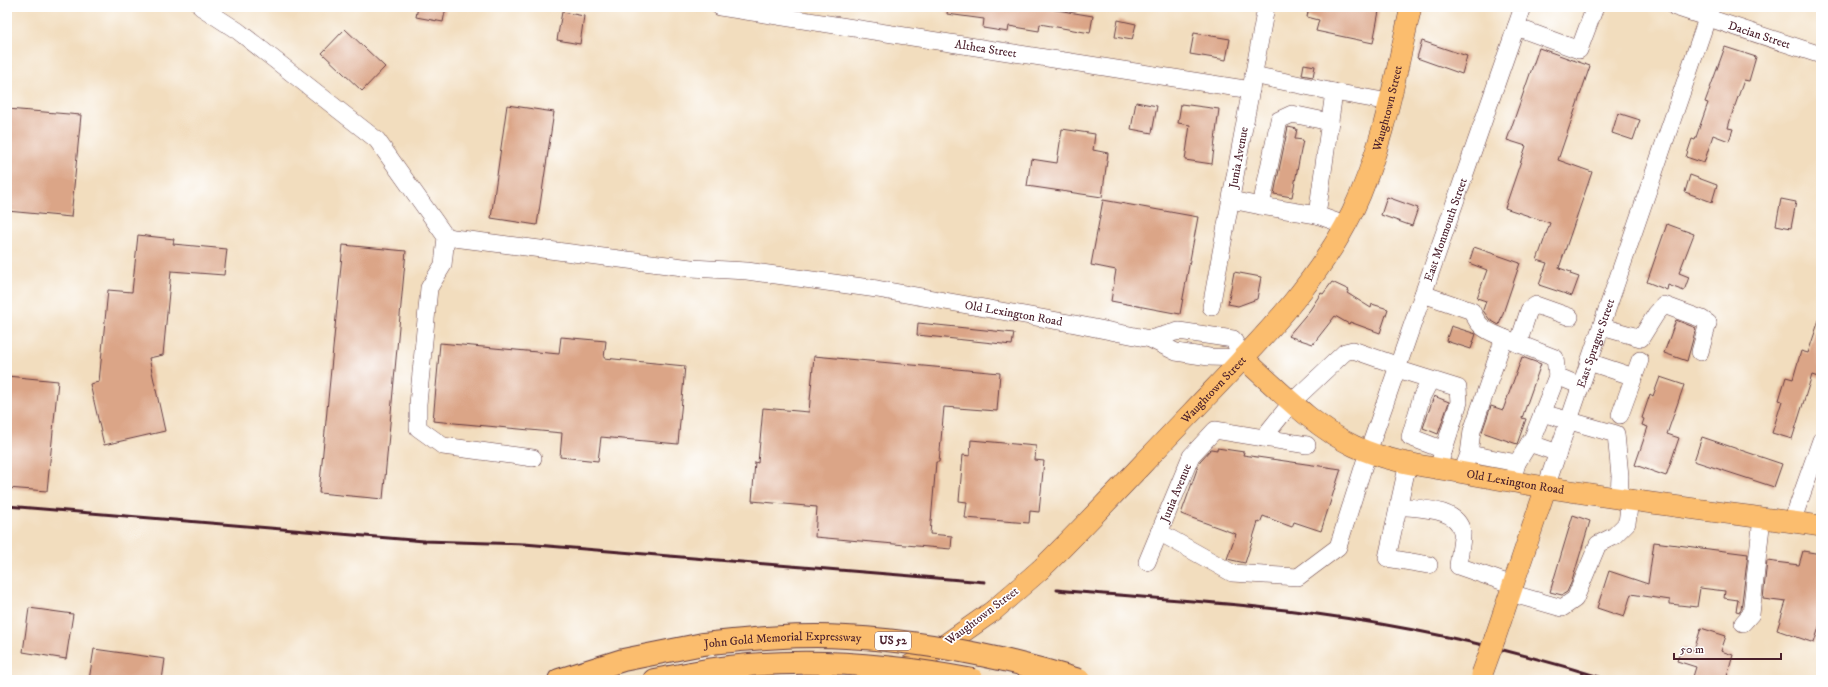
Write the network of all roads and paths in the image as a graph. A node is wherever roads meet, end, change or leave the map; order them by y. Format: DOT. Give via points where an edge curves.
graph roads {
  1 [pos="201,7"];
  2 [pos="720,7"];
  3 [pos="1266,7"];
  4 [pos="1410,7"];
  5 [pos="1523,7"];
  6 [pos="1595,7"];
  7 [pos="1675,7"];
  8 [pos="1709,13"];
  9 [pos="1516,28"];
  10 [pos="1821,55"];
  11 [pos="1252,82"];
  12 [pos="1334,92"];
  13 [pos="1389,102"];
  14 [pos="1330,122"];
  15 [pos="1231,200"];
  16 [pos="1261,206"];
  17 [pos="1317,215"];
  18 [pos="1345,225"];
  19 [pos="446,237"];
  20 [pos="1423,294"];
  21 [pos="1211,307"];
  22 [pos="1570,317"];
  23 [pos="1602,326"];
  24 [pos="1511,341"];
  25 [pos="1700,352"];
  26 [pos="1243,358"];
  27 [pos="1640,360"];
  28 [pos="1589,362"];
  29 [pos="1398,367"];
  30 [pos="1557,376"];
  31 [pos="1634,377"];
  32 [pos="1430,381"];
  33 [pos="1581,386"];
  34 [pos="1292,402"];
  35 [pos="1542,413"];
  36 [pos="1620,415"];
  37 [pos="1570,420"];
  38 [pos="1263,438"];
  39 [pos="1821,440"];
  40 [pos="1529,443"];
  41 [pos="1307,445"];
  42 [pos="1368,452"];
  43 [pos="1558,453"];
  44 [pos="533,458"];
  45 [pos="1441,459"];
  46 [pos="1408,463"];
  47 [pos="1466,463"];
  48 [pos="1514,472"];
  49 [pos="1546,487"];
  50 [pos="1624,498"];
  51 [pos="1398,506"];
  52 [pos="1762,518"];
  53 [pos="1792,522"];
  54 [pos="1821,526"];
  55 [pos="1159,532"];
  56 [pos="1147,562"];
  57 [pos="1429,564"];
  58 [pos="1511,589"];
  59 [pos="1743,623"];
  60 [pos="1481,677"];
  61 [pos="559,680"];
  62 [pos="654,680"];
  63 [pos="886,680"];
  64 [pos="973,680"];
  65 [pos="1079,680"];
  1 -- 19 [label="street" via="238,31 377,140"];
  2 -- 11 [label="street, Althea Street"];
  3 -- 11 [label="street, Junia Avenue"];
  4 -- 13 [label="main road, Waughtown Street"];
  5 -- 9 [label="street, East Monmouth Street"];
  6 -- 9 [label="street" via="1579,50"];
  7 -- 8 [label="street, Dacian Street"];
  8 -- 10 [label="street, Dacian Street"];
  8 -- 23 [label="street, East Sprague Street"];
  9 -- 20 [label="street, East Monmouth Street"];
  11 -- 12 [label="street, Althea Street"];
  11 -- 15 [label="street, Junia Avenue"];
  12 -- 13 [label="street, Althea Street"];
  12 -- 14 [label="street"];
  13 -- 18 [label="main road, Waughtown Street" via="1371,167"];
  14 -- 16 [label="street" via="1292,114 1279,120"];
  14 -- 17 [label="street"];
  15 -- 16 [label="street"];
  15 -- 21 [label="street, Junia Avenue"];
  16 -- 17 [label="street"];
  17 -- 18 [label="street"];
  18 -- 26 [label="main road, Waughtown Street" via="1300,293"];
  19 -- 26 [label="street, Old Lexington Road" via="691,268 747,271 877,289 1150,339 1176,352 1209,357"];
  19 -- 44 [label="street" via="443,265 429,288 418,428 443,446"];
  20 -- 24 [label="street" via="1472,311 1476,322 1483,329"];
  20 -- 29 [label="street, East Monmouth Street"];
  22 -- 24 [label="street" via="1536,305 1529,310"];
  23 -- 25 [label="street" via="1641,338 1664,305 1708,323"];
  23 -- 28 [label="street, East Sprague Street"];
  24 -- 30 [label="street" via="1555,358"];
  24 -- 47 [label="street" via="1472,431"];
  26 -- 34 [label="main road, Old Lexington Road"];
  26 -- 63 [label="main road, Waughtown Street, bridge" via="1041,569 993,611"];
  27 -- 31 [label="street"];
  28 -- 31 [label="street"];
  28 -- 33 [label="street, East Sprague Street"];
  29 -- 32 [label="street"];
  29 -- 34 [label="street" via="1349,350"];
  29 -- 42 [label="street, East Monmouth Street"];
  30 -- 33 [label="street"];
  30 -- 35 [label="street"];
  31 -- 36 [label="street"];
  32 -- 45 [label="street" via="1422,396 1410,437"];
  32 -- 45 [label="street" via="1458,388 1459,402"];
  33 -- 37 [label="street, East Sprague Street"];
  34 -- 38 [label="street"];
  34 -- 42 [label="main road, Old Lexington Road" via="1325,429"];
  35 -- 37 [label="street"];
  35 -- 40 [label="street"];
  37 -- 43 [label="street, East Sprague Street"];
  37 -- 50 [label="street" via="1616,434"];
  38 -- 41 [label="street"];
  38 -- 55 [label="street, Junia Avenue" via="1215,430 1191,456"];
  39 -- 53 [label="street"];
  40 -- 43 [label="street"];
  40 -- 48 [label="street"];
  42 -- 46 [label="main road, Old Lexington Road"];
  42 -- 55 [label="street, East Monmouth Street" via="1338,547 1298,577 1232,573"];
  43 -- 49 [label="street, East Sprague Street"];
  45 -- 46 [label="main road, Old Lexington Road"];
  45 -- 47 [label="main road, Old Lexington Road"];
  46 -- 51 [label="street"];
  47 -- 48 [label="main road, Old Lexington Road"];
  48 -- 49 [label="main road, Old Lexington Road"];
  49 -- 50 [label="main road, Old Lexington Road"];
  49 -- 58 [label="main road, East Sprague Street"];
  50 -- 52 [label="main road, Old Lexington Road"];
  50 -- 58 [label="street" via="1627,523 1614,536 1598,544 1575,599 1562,608"];
  51 -- 57 [label="street" via="1387,558"];
  51 -- 58 [label="street" via="1446,513 1459,521 1463,533 1458,566"];
  52 -- 53 [label="main road, Old Lexington Road"];
  52 -- 59 [label="street" via="1750,614"];
  53 -- 54 [label="main road, Old Lexington Road"];
  55 -- 56 [label="street, Junia Avenue"];
  58 -- 60 [label="main road, East Sprague Street, bridge"];
  61 -- 65 [label="highway, John Gold Memorial Expressway / US 52, bridge" via="624,660 703,644 806,636 919,644 994,658"];
  62 -- 64 [label="highway, John Gold Memorial Expressway / US 52, bridge" via="769,664 844,663 915,670"];
}
